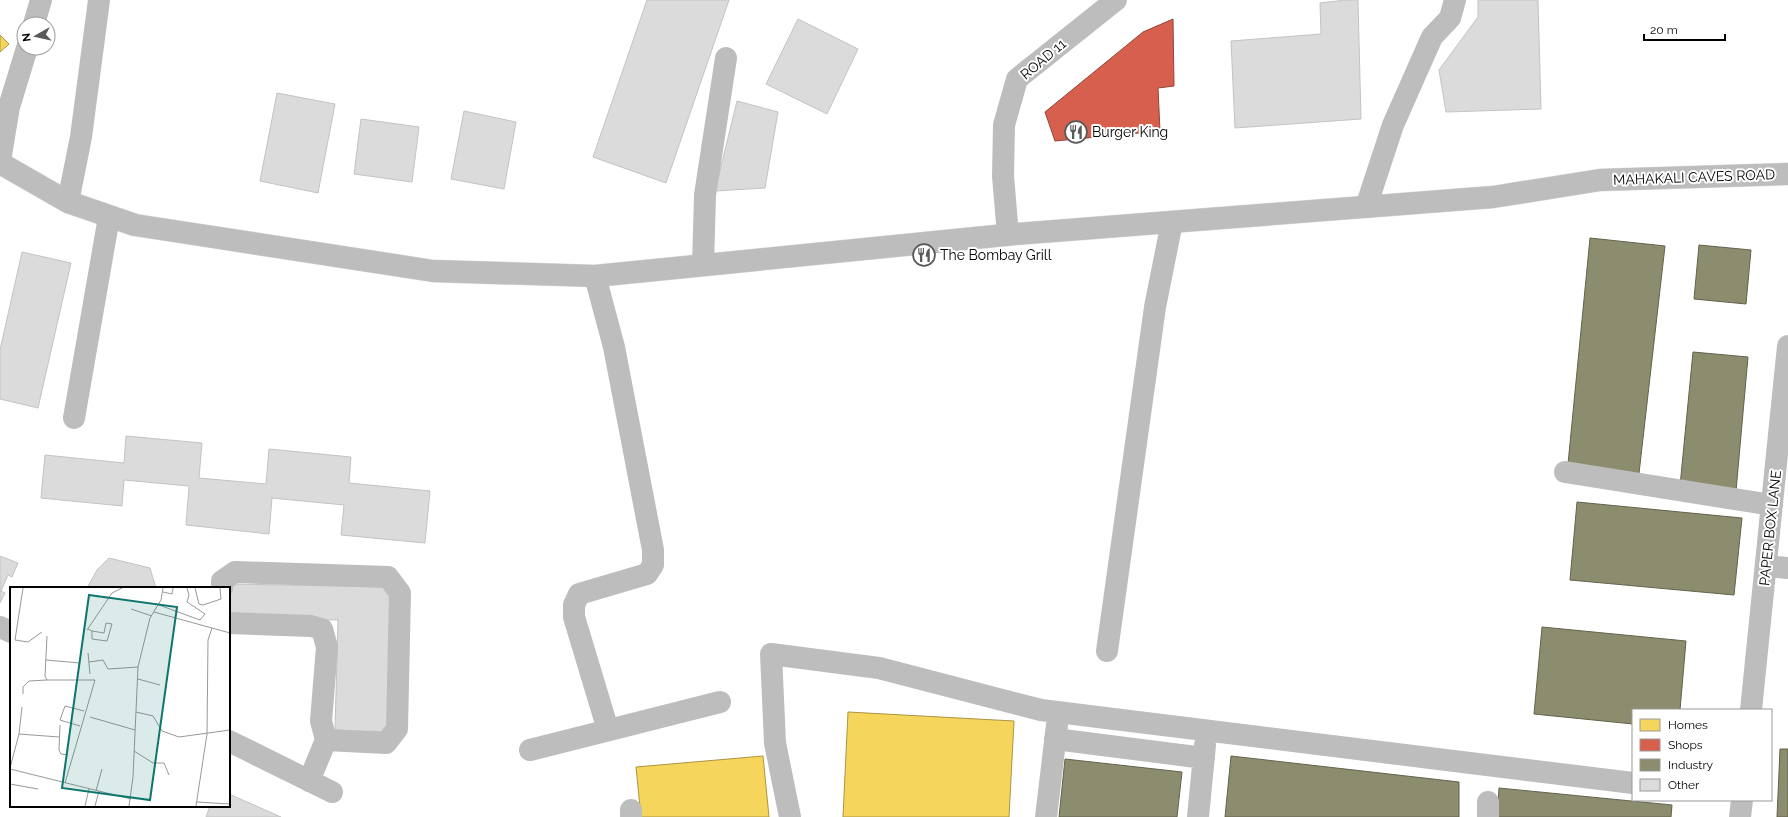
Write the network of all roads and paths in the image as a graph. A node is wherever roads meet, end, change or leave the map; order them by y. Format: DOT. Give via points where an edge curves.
graph roads {
  1 [pos="41,0"];
  2 [pos="99,0"];
  3 [pos="1116,0"];
  4 [pos="1455,0"];
  5 [pos="36,16"];
  6 [pos="25,56"];
  7 [pos="726,58"];
  8 [pos="0,162"];
  9 [pos="1788,174"];
  10 [pos="68,202"];
  11 [pos="1366,207"];
  12 [pos="110,217"];
  13 [pos="1172,222"];
  14 [pos="1008,235"];
  15 [pos="703,265"];
  16 [pos="595,276"];
  17 [pos="1788,354"];
  18 [pos="74,418"];
  19 [pos="1565,472"];
  20 [pos="1782,474"];
  21 [pos="1772,505"];
  22 [pos="1766,566"];
  23 [pos="1788,568"];
  24 [pos="222,587"];
  25 [pos="230,622"];
  26 [pos="0,627"];
  27 [pos="10,632"];
  28 [pos="1107,651"];
  29 [pos="720,702"];
  30 [pos="1751,709"];
  31 [pos="1059,712"];
  32 [pos="608,730"];
  33 [pos="1206,730"];
  34 [pos="1055,739"];
  35 [pos="326,740"];
  36 [pos="230,742"];
  37 [pos="530,750"];
  38 [pos="1204,758"];
  39 [pos="309,781"];
  40 [pos="1632,783"];
  41 [pos="332,792"];
  42 [pos="1742,801"];
  43 [pos="790,817"];
  44 [pos="1046,817"];
  45 [pos="1198,817"];
  46 [pos="1740,817"];
  1 -- 5 [label="street"];
  2 -- 10 [label="street" via="81,137"];
  3 -- 14 [label="street, ROAD 11" via="1017,79 1004,125 1003,176"];
  4 -- 11 [label="street" via="1450,18 1432,37 1393,125"];
  6 -- 8 [label="street" via="9,108"];
  7 -- 15 [label="street" via="705,195"];
  8 -- 10 [label="street, MAHAKALI CAVES ROAD"];
  9 -- 11 [label="street, MAHAKALI CAVES ROAD" via="1600,180 1494,197"];
  10 -- 12 [label="street, MAHAKALI CAVES ROAD"];
  11 -- 13 [label="street, MAHAKALI CAVES ROAD"];
  12 -- 16 [label="street, MAHAKALI CAVES ROAD" via="135,225 433,271"];
  12 -- 18 [label="street"];
  13 -- 14 [label="street, MAHAKALI CAVES ROAD"];
  13 -- 28 [label="street" via="1155,307"];
  14 -- 15 [label="street, MAHAKALI CAVES ROAD"];
  15 -- 16 [label="street, MAHAKALI CAVES ROAD"];
  16 -- 32 [label="street" via="614,347 653,550 653,565 647,574 579,594 574,605 574,617"];
  17 -- 20 [label="street, PAPER BOX LANE"];
  19 -- 21 [label="street"];
  20 -- 21 [label="street, PAPER BOX LANE"];
  21 -- 22 [label="street, PAPER BOX LANE"];
  22 -- 23 [label="street"];
  22 -- 30 [label="street, PAPER BOX LANE"];
  24 -- 35 [label="street" via="222,581 235,572 243,572 388,577 400,593 397,729 386,743"];
  25 -- 35 [label="street" via="311,626 322,629 327,647 322,721"];
  26 -- 27 [label="street"];
  29 -- 32 [label="street"];
  31 -- 33 [label="street"];
  31 -- 34 [label="street"];
  31 -- 43 [label="street" via="1041,710 879,668 771,654 775,743"];
  32 -- 37 [label="street"];
  33 -- 38 [label="street"];
  33 -- 40 [label="street"];
  34 -- 38 [label="street"];
  34 -- 44 [label="street"];
  35 -- 39 [label="street"];
  36 -- 39 [label="street"];
  38 -- 45 [label="street"];
  39 -- 41 [label="street"];
  42 -- 46 [label="street"];
}
